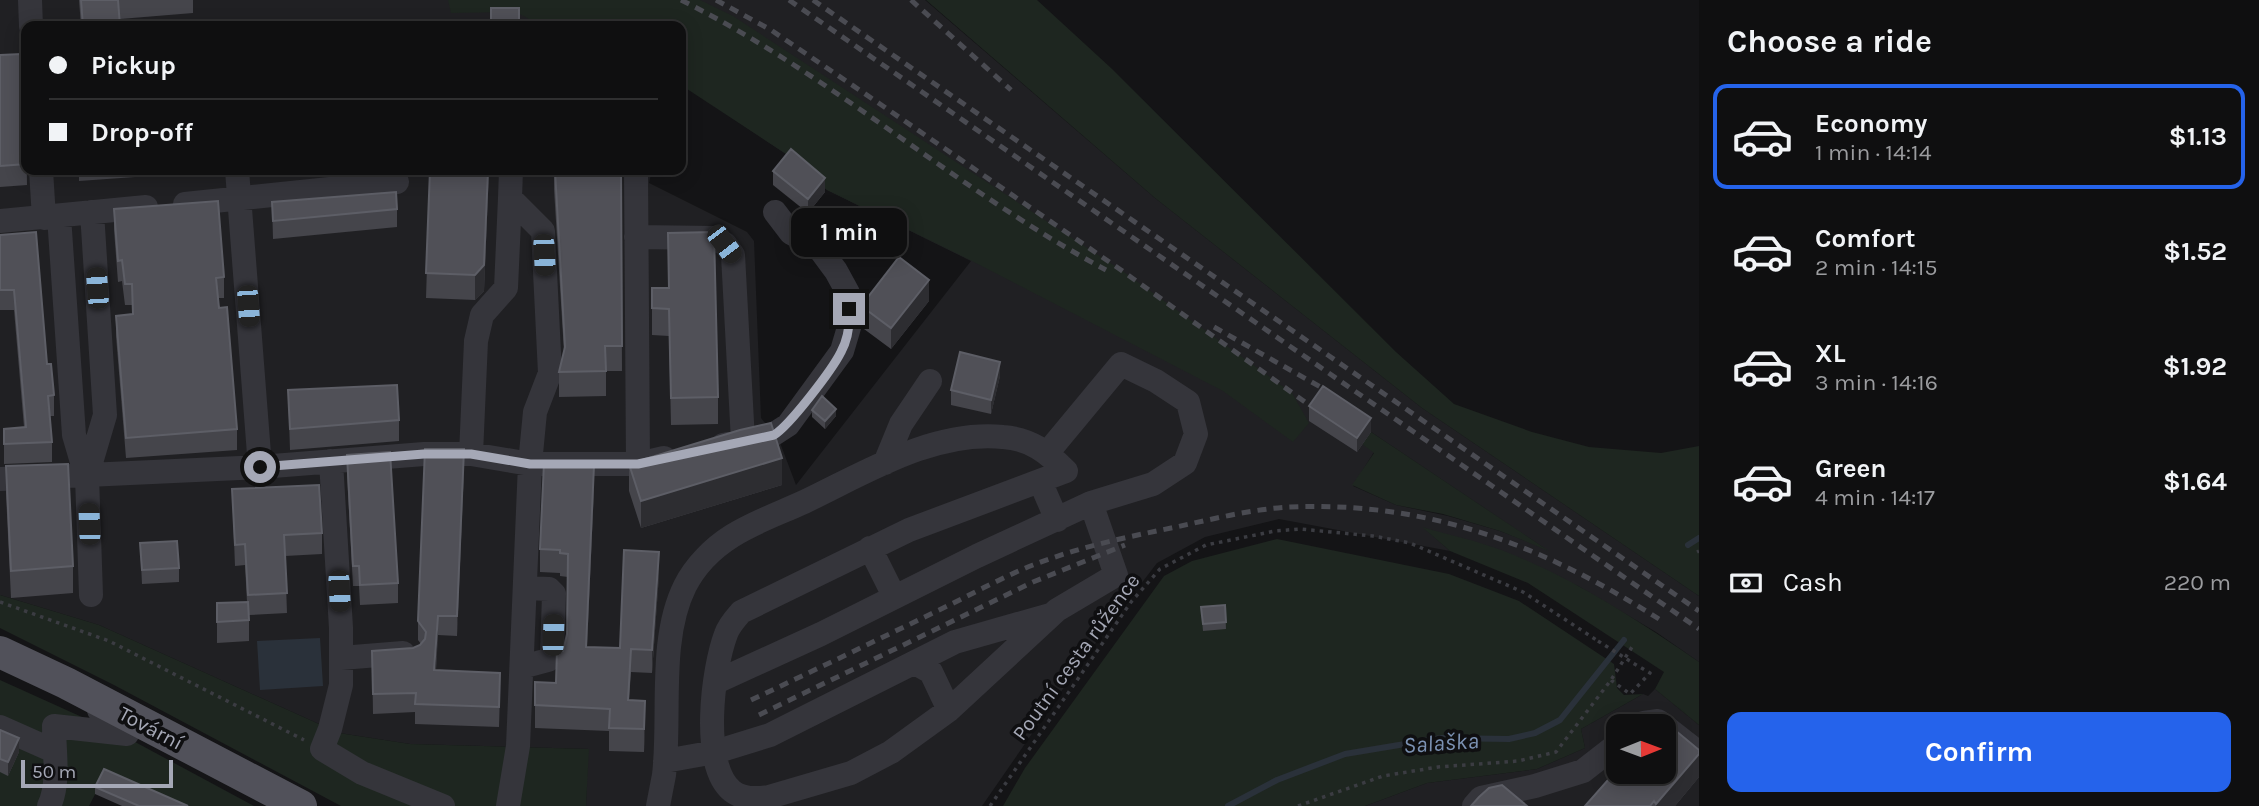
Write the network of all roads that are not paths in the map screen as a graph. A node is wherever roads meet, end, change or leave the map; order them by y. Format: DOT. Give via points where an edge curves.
graph roads {
  1 [pos="30,0"];
  2 [pos="31,21"];
  3 [pos="42,175"];
  4 [pos="238,175"];
  5 [pos="511,175"];
  6 [pos="636,175"];
  7 [pos="397,182"];
  8 [pos="510,198"];
  9 [pos="240,199"];
  10 [pos="93,212"];
  11 [pos="775,212"];
  12 [pos="52,217"];
  13 [pos="0,221"];
  14 [pos="636,237"];
  15 [pos="930,381"];
  16 [pos="743,441"];
  17 [pos="1048,452"];
  18 [pos="471,454"];
  19 [pos="331,461"];
  20 [pos="886,463"];
  21 [pos="530,464"];
  22 [pos="638,464"];
  23 [pos="260,467"];
  24 [pos="87,476"];
  25 [pos="0,479"];
  26 [pos="1040,481"];
  27 [pos="1091,503"];
  28 [pos="1057,520"];
  29 [pos="870,548"];
  30 [pos="91,595"];
  31 [pos="894,596"];
  32 [pos="1054,613"];
  33 [pos="0,652"];
  34 [pos="411,653"];
  35 [pos="341,658"];
  36 [pos="915,663"];
  37 [pos="716,682"];
  38 [pos="66,683"];
  39 [pos="949,710"];
  40 [pos="0,727"];
  41 [pos="1676,735"];
  42 [pos="54,751"];
  43 [pos="715,752"];
  44 [pos="1606,753"];
  45 [pos="1699,753"];
  46 [pos="665,761"];
  47 [pos="57,804"];
  48 [pos="301,806"];
  49 [pos="443,806"];
  50 [pos="508,806"];
  51 [pos="657,806"];
  52 [pos="1474,806"];
  1 -- 2 [label="street"];
  3 -- 12 [label="street"];
  4 -- 9 [label="street"];
  5 -- 8 [label="street"];
  6 -- 14 [label="street"];
  7 -- 9 [label="street"];
  8 -- 18 [label="street" via="506,288 482,315 475,341"];
  8 -- 21 [label="street" via="543,231 550,373 535,412"];
  9 -- 10 [label="street"];
  9 -- 23 [label="street"];
  10 -- 12 [label="street"];
  10 -- 24 [label="street" via="105,415"];
  11 -- 16 [label="street" via="791,233 819,248 836,271 848,293 850,324 842,351 788,425 774,435"];
  12 -- 13 [label="street"];
  12 -- 24 [label="street" via="74,435"];
  14 -- 16 [label="street" via="713,238 733,255"];
  14 -- 22 [label="street"];
  15 -- 20 [label="street" via="901,424"];
  16 -- 22 [label="street"];
  17 -- 20 [label="street" via="1026,441 979,436 943,442"];
  17 -- 26 [label="street" via="1066,471"];
  17 -- 27 [label="street" via="1121,364 1188,402 1196,434 1185,463 1153,484"];
  18 -- 19 [label="street"];
  18 -- 21 [label="street"];
  19 -- 23 [label="street"];
  19 -- 35 [label="street"];
  20 -- 46 [label="street" via="732,536 694,570 681,597 671,642"];
  21 -- 22 [label="street"];
  21 -- 50 [label="street" via="518,746"];
  23 -- 24 [label="street"];
  24 -- 25 [label="street"];
  24 -- 30 [label="street"];
  26 -- 28 [label="street"];
  26 -- 29 [label="street"];
  27 -- 28 [label="street"];
  27 -- 32 [label="street" via="1116,575"];
  28 -- 31 [label="street"];
  29 -- 31 [label="street"];
  29 -- 37 [label="street" via="741,612 726,635"];
  31 -- 37 [label="street"];
  32 -- 36 [label="street" via="956,642"];
  32 -- 39 [label="street"];
  33 -- 38 [label="main road, Tovární"];
  34 -- 35 [label="street"];
  35 -- 49 [label="street" via="341,685 322,749 362,774"];
  36 -- 39 [label="street" via="931,672"];
  36 -- 43 [label="street" via="770,735"];
  37 -- 43 [label="street"];
  38 -- 42 [label="street" via="127,734 54,726"];
  38 -- 48 [label="main road, Tovární"];
  39 -- 43 [label="street" via="891,752 851,772 769,797 748,798 729,788"];
  40 -- 42 [label="street"];
  41 -- 45 [label="street"];
  42 -- 47 [label="street"];
  43 -- 46 [label="street"];
  44 -- 52 [label="street" via="1583,771 1481,798"];
  46 -- 51 [label="street"];
}
